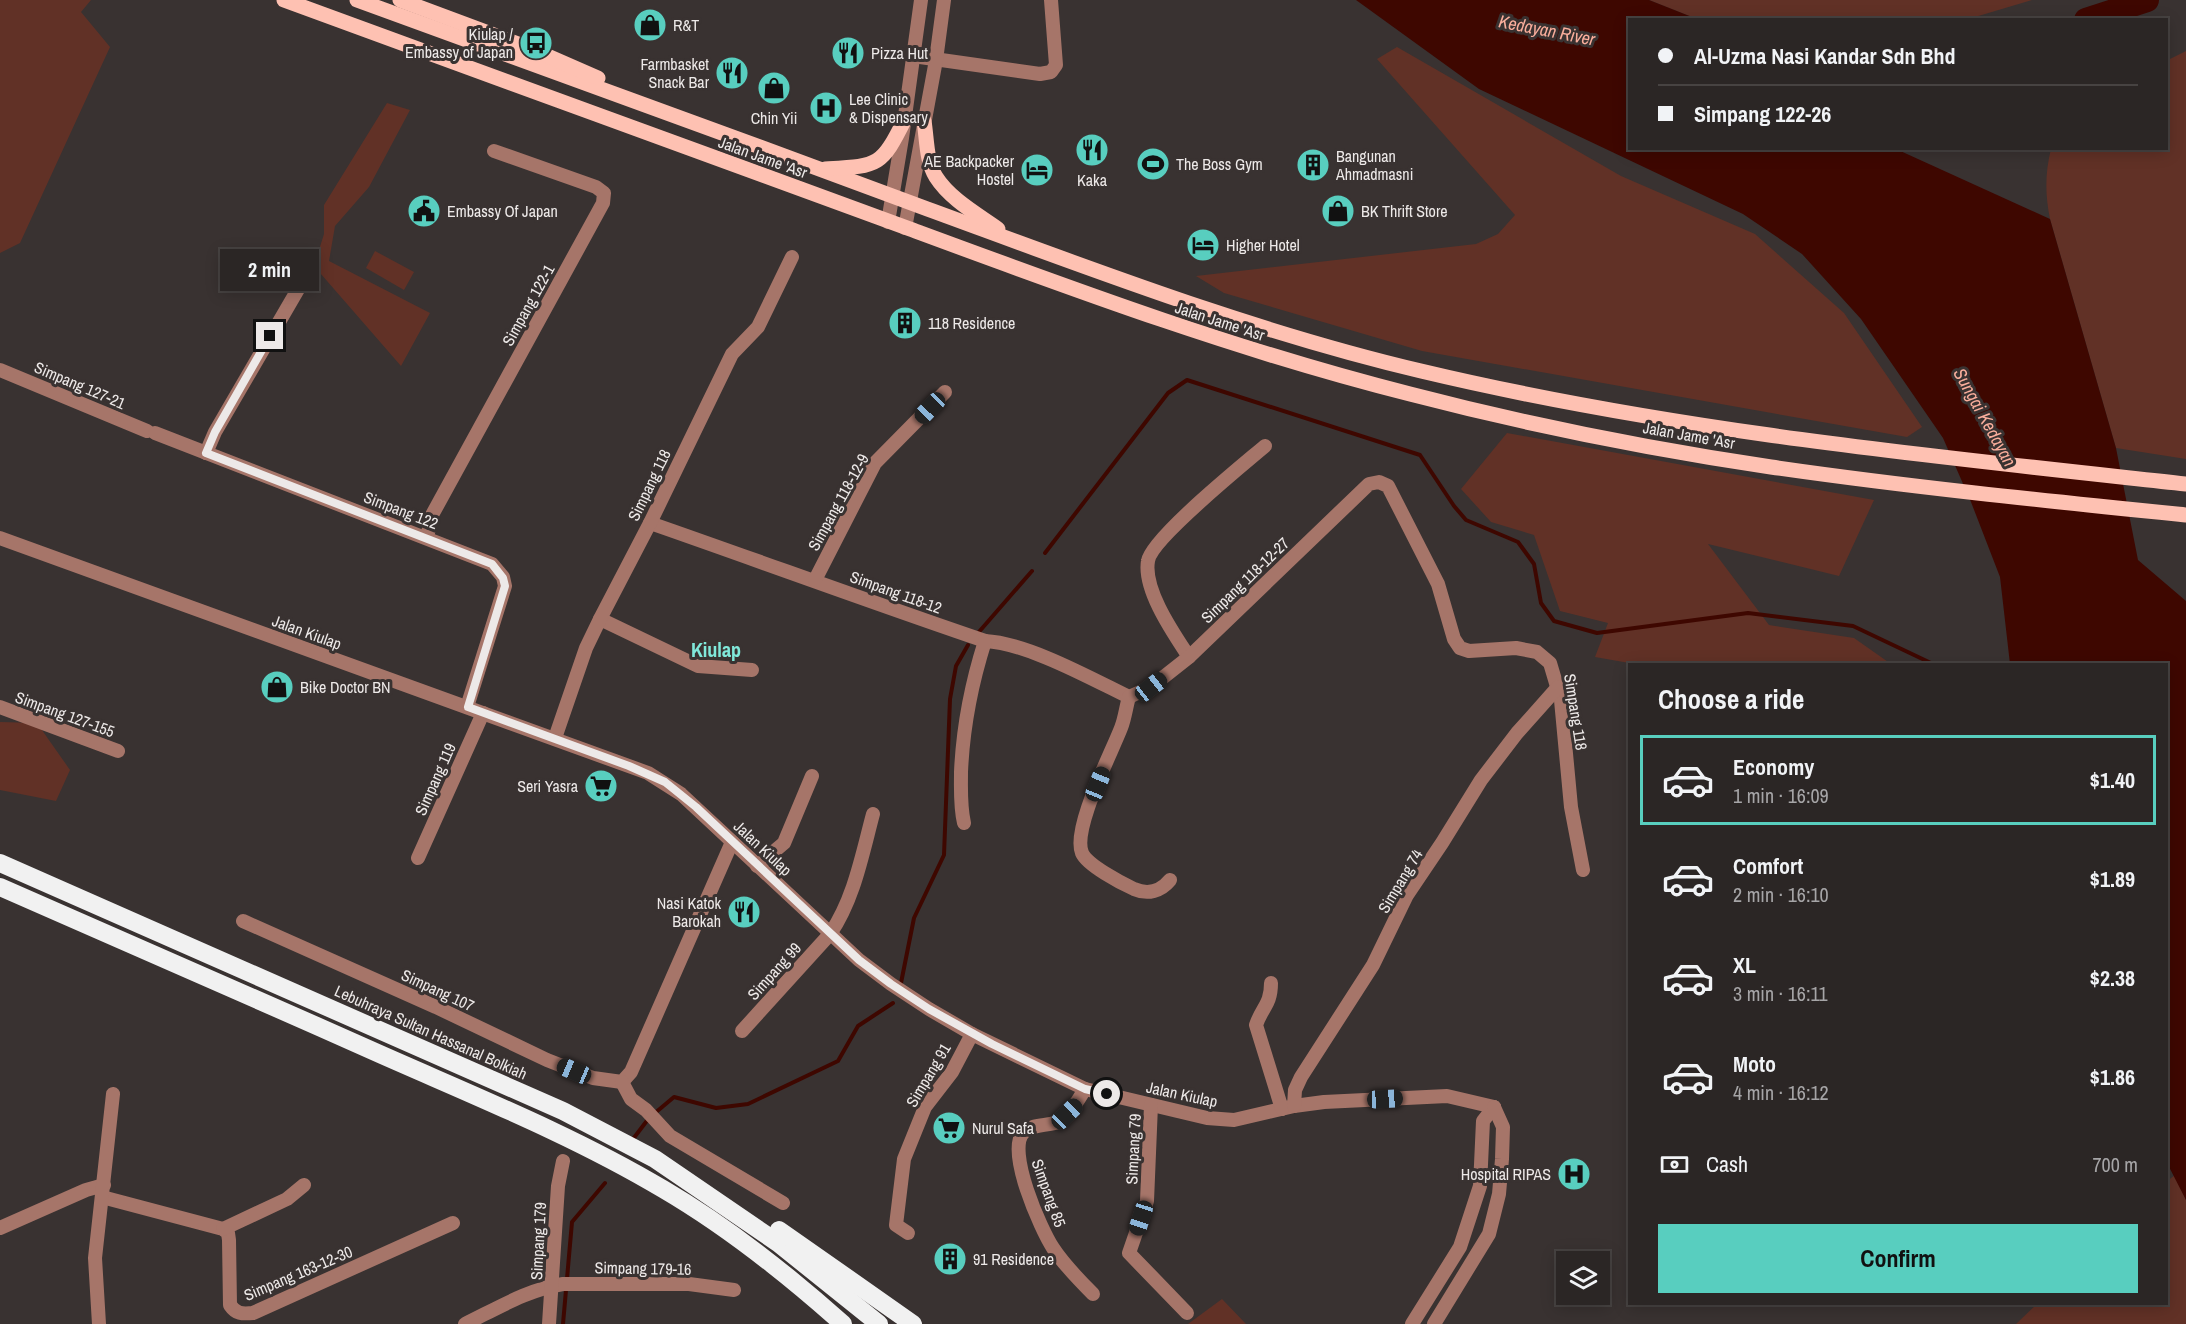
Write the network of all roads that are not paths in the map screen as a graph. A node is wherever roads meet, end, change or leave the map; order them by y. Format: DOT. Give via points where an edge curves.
graph roads {
  1 [pos="284,0"];
  2 [pos="357,0"];
  3 [pos="400,0"];
  4 [pos="921,0"];
  5 [pos="944,0"];
  6 [pos="1051,0"];
  7 [pos="913,56"];
  8 [pos="936,60"];
  9 [pos="905,119"];
  10 [pos="685,120"];
  11 [pos="924,121"];
  12 [pos="494,151"];
  13 [pos="819,169"];
  14 [pos="892,196"];
  15 [pos="910,202"];
  16 [pos="888,222"];
  17 [pos="905,228"];
  18 [pos="1015,241"];
  19 [pos="792,257"];
  20 [pos="304,279"];
  21 [pos="0,370"];
  22 [pos="945,392"];
  23 [pos="151,432"];
  24 [pos="1265,446"];
  25 [pos="206,453"];
  26 [pos="1379,482"];
  27 [pos="2186,484"];
  28 [pos="2186,515"];
  29 [pos="650,523"];
  30 [pos="428,537"];
  31 [pos="0,538"];
  32 [pos="815,580"];
  33 [pos="600,619"];
  34 [pos="985,641"];
  35 [pos="1189,657"];
  36 [pos="752,670"];
  37 [pos="1558,687"];
  38 [pos="1129,697"];
  39 [pos="0,707"];
  40 [pos="468,707"];
  41 [pos="483,713"];
  42 [pos="555,738"];
  43 [pos="118,751"];
  44 [pos="812,776"];
  45 [pos="873,814"];
  46 [pos="964,823"];
  47 [pos="732,842"];
  48 [pos="418,858"];
  49 [pos="0,863"];
  50 [pos="757,866"];
  51 [pos="1583,870"];
  52 [pos="1170,880"];
  53 [pos="0,887"];
  54 [pos="243,921"];
  55 [pos="830,934"];
  56 [pos="1271,983"];
  57 [pos="742,1031"];
  58 [pos="972,1034"];
  59 [pos="622,1082"];
  60 [pos="1085,1089"];
  61 [pos="113,1094"];
  62 [pos="1151,1104"];
  63 [pos="1494,1107"];
  64 [pos="1288,1108"];
  65 [pos="563,1161"];
  66 [pos="304,1185"];
  67 [pos="103,1191"];
  68 [pos="715,1198"];
  69 [pos="783,1203"];
  70 [pos="453,1223"];
  71 [pos="0,1228"];
  72 [pos="223,1229"];
  73 [pos="908,1233"];
  74 [pos="552,1286"];
  75 [pos="734,1290"];
  76 [pos="1093,1294"];
  77 [pos="816,1300"];
  78 [pos="1187,1313"];
  79 [pos="99,1324"];
  80 [pos="465,1324"];
  81 [pos="549,1324"];
  82 [pos="838,1324"];
  83 [pos="843,1324"];
  84 [pos="879,1324"];
  85 [pos="913,1324"];
  86 [pos="1412,1324"];
  87 [pos="1434,1324"];
  1 -- 16 [label="main road, Jalan Jame 'Asr"];
  2 -- 10 [label="main road, Jalan Jame 'Asr"];
  3 -- 10 [label="main road" via="561,61"];
  4 -- 7 [label="street"];
  5 -- 8 [label="street"];
  6 -- 8 [label="street" via="1056,65 1051,72 1040,74"];
  7 -- 8 [label="street"];
  7 -- 9 [label="street"];
  8 -- 11 [label="street"];
  9 -- 13 [label="main road" via="882,158 868,165"];
  9 -- 14 [label="street"];
  10 -- 13 [label="main road, Jalan Jame 'Asr"];
  11 -- 15 [label="street"];
  11 -- 18 [label="main road" via="935,176 964,205"];
  12 -- 30 [label="street, Simpang 122-1" via="596,187 604,193 603,203 432,515"];
  13 -- 14 [label="main road, Jalan Jame 'Asr"];
  14 -- 15 [label="main road, Jalan Jame 'Asr"];
  14 -- 16 [label="street"];
  15 -- 17 [label="street"];
  15 -- 18 [label="main road, Jalan Jame 'Asr"];
  16 -- 17 [label="main road, Jalan Jame 'Asr"];
  17 -- 28 [label="main road, Jalan Jame 'Asr" via="1287,361 1538,424 1768,467"];
  18 -- 27 [label="main road, Jalan Jame 'Asr" via="1294,336 1418,370 1541,397 1866,449"];
  19 -- 29 [label="street, Simpang 118" via="758,327 732,354"];
  20 -- 25 [label="street"];
  21 -- 23 [label="street, Simpang 127-21"];
  22 -- 32 [label="street, Simpang 118-12-9" via="875,464"];
  23 -- 25 [label="street, Simpang 122"];
  24 -- 35 [label="street" via="1196,505 1156,546 1148,560 1149,582"];
  25 -- 30 [label="street, Simpang 122"];
  26 -- 35 [label="street, Simpang 118-12-27" via="1369,484"];
  26 -- 37 [label="street, Simpang 118" via="1388,486 1438,584 1460,648 1537,652 1551,663"];
  29 -- 32 [label="street, Simpang 118-12"];
  29 -- 33 [label="street, Simpang 118"];
  30 -- 40 [label="street, Simpang 122" via="492,564 505,586"];
  31 -- 40 [label="street, Jalan Kiulap"];
  32 -- 34 [label="street, Simpang 118-12"];
  33 -- 36 [label="street" via="698,666"];
  33 -- 42 [label="street, Simpang 118"];
  34 -- 38 [label="street, Simpang 118-12" via="1024,649"];
  34 -- 46 [label="street" via="972,681 963,739 960,807"];
  35 -- 38 [label="street, Simpang 118-12-27" via="1151,687"];
  37 -- 51 [label="street, Simpang 118" via="1571,807"];
  37 -- 64 [label="street, Simpang 74" via="1481,780 1407,895 1373,965 1301,1077"];
  38 -- 52 [label="street" via="1079,841 1082,854 1091,863 1127,886 1153,891"];
  39 -- 43 [label="street, Simpang 127-155"];
  40 -- 41 [label="street, Jalan Kiulap"];
  41 -- 42 [label="street, Jalan Kiulap"];
  41 -- 48 [label="street, Simpang 119"];
  42 -- 47 [label="street, Jalan Kiulap" via="665,782"];
  44 -- 50 [label="street" via="784,843"];
  45 -- 55 [label="street, Simpang 99" via="851,891"];
  47 -- 50 [label="street, Jalan Kiulap"];
  47 -- 59 [label="street" via="631,1072"];
  49 -- 68 [label="highway, Lebuhraya Sultan Hassanal Bolkiah" via="563,1111 655,1159"];
  50 -- 55 [label="street, Jalan Kiulap"];
  53 -- 77 [label="highway" via="609,1158 714,1221"];
  54 -- 59 [label="street, Simpang 107" via="556,1064 593,1078"];
  55 -- 57 [label="street, Simpang 99"];
  55 -- 58 [label="street, Jalan Kiulap" via="891,984"];
  56 -- 64 [label="street" via="1271,997 1256,1025"];
  58 -- 60 [label="street, Jalan Kiulap"];
  58 -- 73 [label="street, Simpang 91" via="952,1072 925,1107 904,1159 896,1225"];
  59 -- 69 [label="street" via="631,1099 670,1136"];
  60 -- 62 [label="street, Jalan Kiulap"];
  60 -- 76 [label="street, Simpang 85" via="1076,1105 1057,1123 1032,1127 1023,1133 1018,1142 1018,1157 1039,1223 1053,1249"];
  61 -- 67 [label="street"];
  62 -- 64 [label="street, Jalan Kiulap" via="1234,1120"];
  62 -- 78 [label="street, Simpang 79" via="1147,1201 1129,1253"];
  63 -- 64 [label="street, Jalan Kiulap" via="1447,1096"];
  63 -- 86 [label="street" via="1483,1121 1480,1186 1460,1247"];
  63 -- 87 [label="street" via="1503,1127 1502,1159 1499,1194 1489,1234"];
  65 -- 74 [label="street, Simpang 179"];
  66 -- 72 [label="street" via="287,1199"];
  67 -- 71 [label="street" via="86,1190"];
  67 -- 72 [label="street"];
  67 -- 79 [label="street" via="95,1258"];
  68 -- 84 [label="highway, Lebuhraya Sultan Hassanal Bolkiah"];
  68 -- 85 [label="highway" via="776,1228"];
  70 -- 72 [label="street, Simpang 163-12-30" via="253,1313 243,1314 230,1305 230,1240"];
  74 -- 75 [label="street, Simpang 179-16" via="689,1284"];
  74 -- 80 [label="street, Simpang 179-16"];
  74 -- 81 [label="street, Simpang 179"];
  77 -- 82 [label="highway"];
  77 -- 83 [label="highway"];
}
